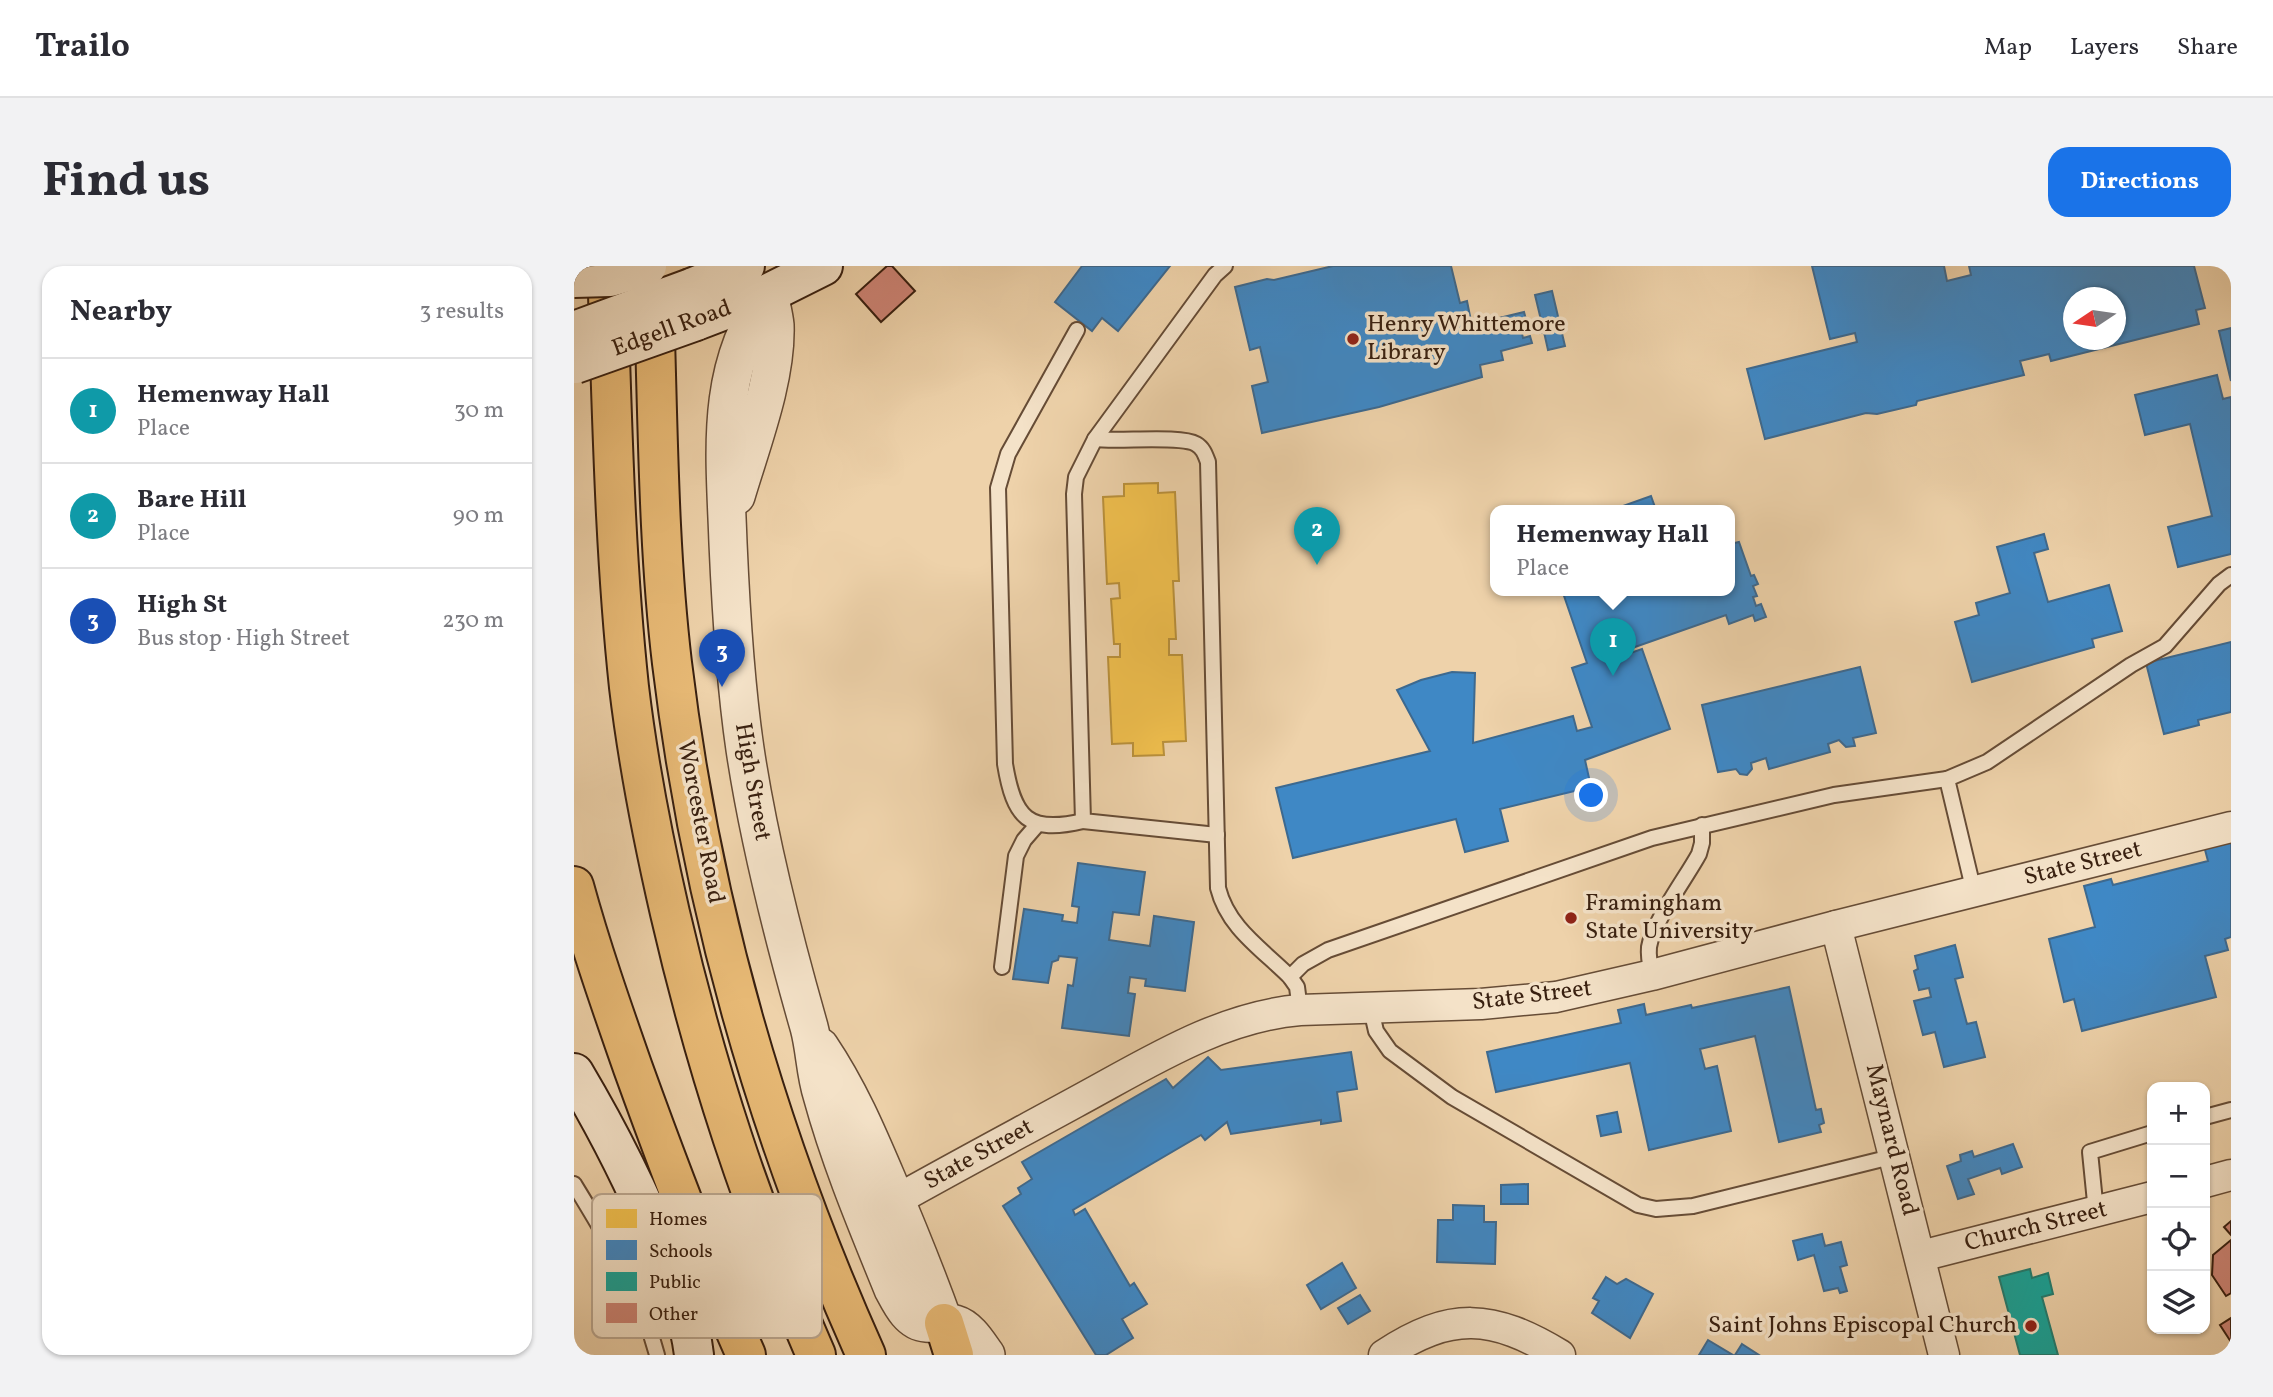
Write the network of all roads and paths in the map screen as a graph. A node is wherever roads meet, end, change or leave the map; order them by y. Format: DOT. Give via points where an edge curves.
graph roads {
  1 [pos="607,266"];
  2 [pos="650,266"];
  3 [pos="823,266"];
  4 [pos="1225,266"];
  5 [pos="761,275"];
  6 [pos="574,278"];
  7 [pos="1077,330"];
  8 [pos="574,353"];
  9 [pos="1095,439"];
  10 [pos="2231,575"];
  11 [pos="1947,779"];
  12 [pos="1083,821"];
  13 [pos="1037,825"];
  14 [pos="1702,825"];
  15 [pos="2231,827"];
  16 [pos="1217,835"];
  17 [pos="574,886"];
  18 [pos="1975,892"];
  19 [pos="1836,926"];
  20 [pos="1002,967"];
  21 [pos="1652,975"];
  22 [pos="1290,977"];
  23 [pos="1371,1009"];
  24 [pos="1300,1010"];
  25 [pos="810,1031"];
  26 [pos="574,1073"];
  27 [pos="2231,1110"];
  28 [pos="2210,1116"];
  29 [pos="2147,1135"];
  30 [pos="1895,1156"];
  31 [pos="2231,1175"];
  32 [pos="2210,1181"];
  33 [pos="574,1184"];
  34 [pos="638,1194"];
  35 [pos="678,1194"];
  36 [pos="750,1194"];
  37 [pos="799,1194"];
  38 [pos="2147,1198"];
  39 [pos="896,1200"];
  40 [pos="2096,1212"];
  41 [pos="592,1215"];
  42 [pos="864,1218"];
  43 [pos="822,1251"];
  44 [pos="1921,1256"];
  45 [pos="652,1338"];
  46 [pos="739,1338"];
  47 [pos="809,1338"];
  48 [pos="949,1339"];
  49 [pos="657,1355"];
  50 [pos="746,1355"];
  51 [pos="816,1355"];
  52 [pos="866,1355"];
  53 [pos="986,1355"];
  54 [pos="1384,1355"];
  55 [pos="1560,1355"];
  56 [pos="1944,1355"];
  1 -- 36 [label="highway, Worcester Road" via="629,688 682,964"];
  2 -- 6 [label="main road, bridge" via="610,277"];
  2 -- 37 [label="highway, Worcester Road" via="672,662 723,941"];
  3 -- 5 [label="main road, Edgell Road"];
  4 -- 9 [label="lane"];
  5 -- 8 [label="main road, Edgell Road, bridge"];
  5 -- 25 [label="street, High Street" via="753,316 738,350 727,410 724,464 733,637 745,749 769,875"];
  7 -- 13 [label="lane" via="1008,454 998,488 1005,764 1015,802"];
  9 -- 12 [label="lane" via="1076,477 1074,494"];
  9 -- 16 [label="lane" via="1183,439 1205,452"];
  10 -- 11 [label="lane" via="2165,646 1987,762"];
  11 -- 14 [label="lane" via="1862,790"];
  11 -- 18 [label="lane"];
  12 -- 13 [label="lane"];
  12 -- 16 [label="lane"];
  13 -- 20 [label="lane" via="1016,856"];
  14 -- 21 [label="lane" via="1699,855 1654,932 1649,960"];
  14 -- 22 [label="lane" via="1652,838 1328,950"];
  15 -- 18 [label="street, State Street"];
  16 -- 22 [label="lane" via="1219,888 1227,914"];
  17 -- 35 [label="highway" via="601,978"];
  18 -- 19 [label="street, State Street"];
  19 -- 21 [label="street, State Street"];
  19 -- 30 [label="street, Maynard Road"];
  21 -- 23 [label="street, State Street" via="1523,1001"];
  22 -- 24 [label="lane" via="1297,987"];
  23 -- 24 [label="street, State Street"];
  23 -- 30 [label="lane" via="1376,1031 1390,1051 1452,1097 1638,1205 1656,1209 1693,1206"];
  24 -- 39 [label="street, State Street" via="1249,1018 1166,1054"];
  25 -- 39 [label="street, High Street" via="851,1098"];
  25 -- 42 [label="street, High Street" via="821,1092"];
  26 -- 34 [label="main road"];
  27 -- 28 [label="lane"];
  29 -- 40 [label="lane" via="2090,1152"];
  30 -- 44 [label="street, Maynard Road"];
  31 -- 32 [label="street"];
  33 -- 41 [label="lane"];
  38 -- 40 [label="street, Church Street"];
  39 -- 42 [label="street, State Street"];
  39 -- 48 [label="street, High Street"];
  40 -- 44 [label="street, Church Street"];
  42 -- 48 [label="street, High Street" via="902,1307"];
  43 -- 52 [label="highway, Worcester Road"];
  44 -- 56 [label="street, Maynard Road"];
  45 -- 49 [label="lane"];
  46 -- 50 [label="highway"];
  47 -- 51 [label="highway, Worcester Road"];
  48 -- 53 [label="street, High Street" via="956,1324"];
  54 -- 55 [label="street" via="1426,1331 1451,1323 1473,1323 1516,1331"];
}
